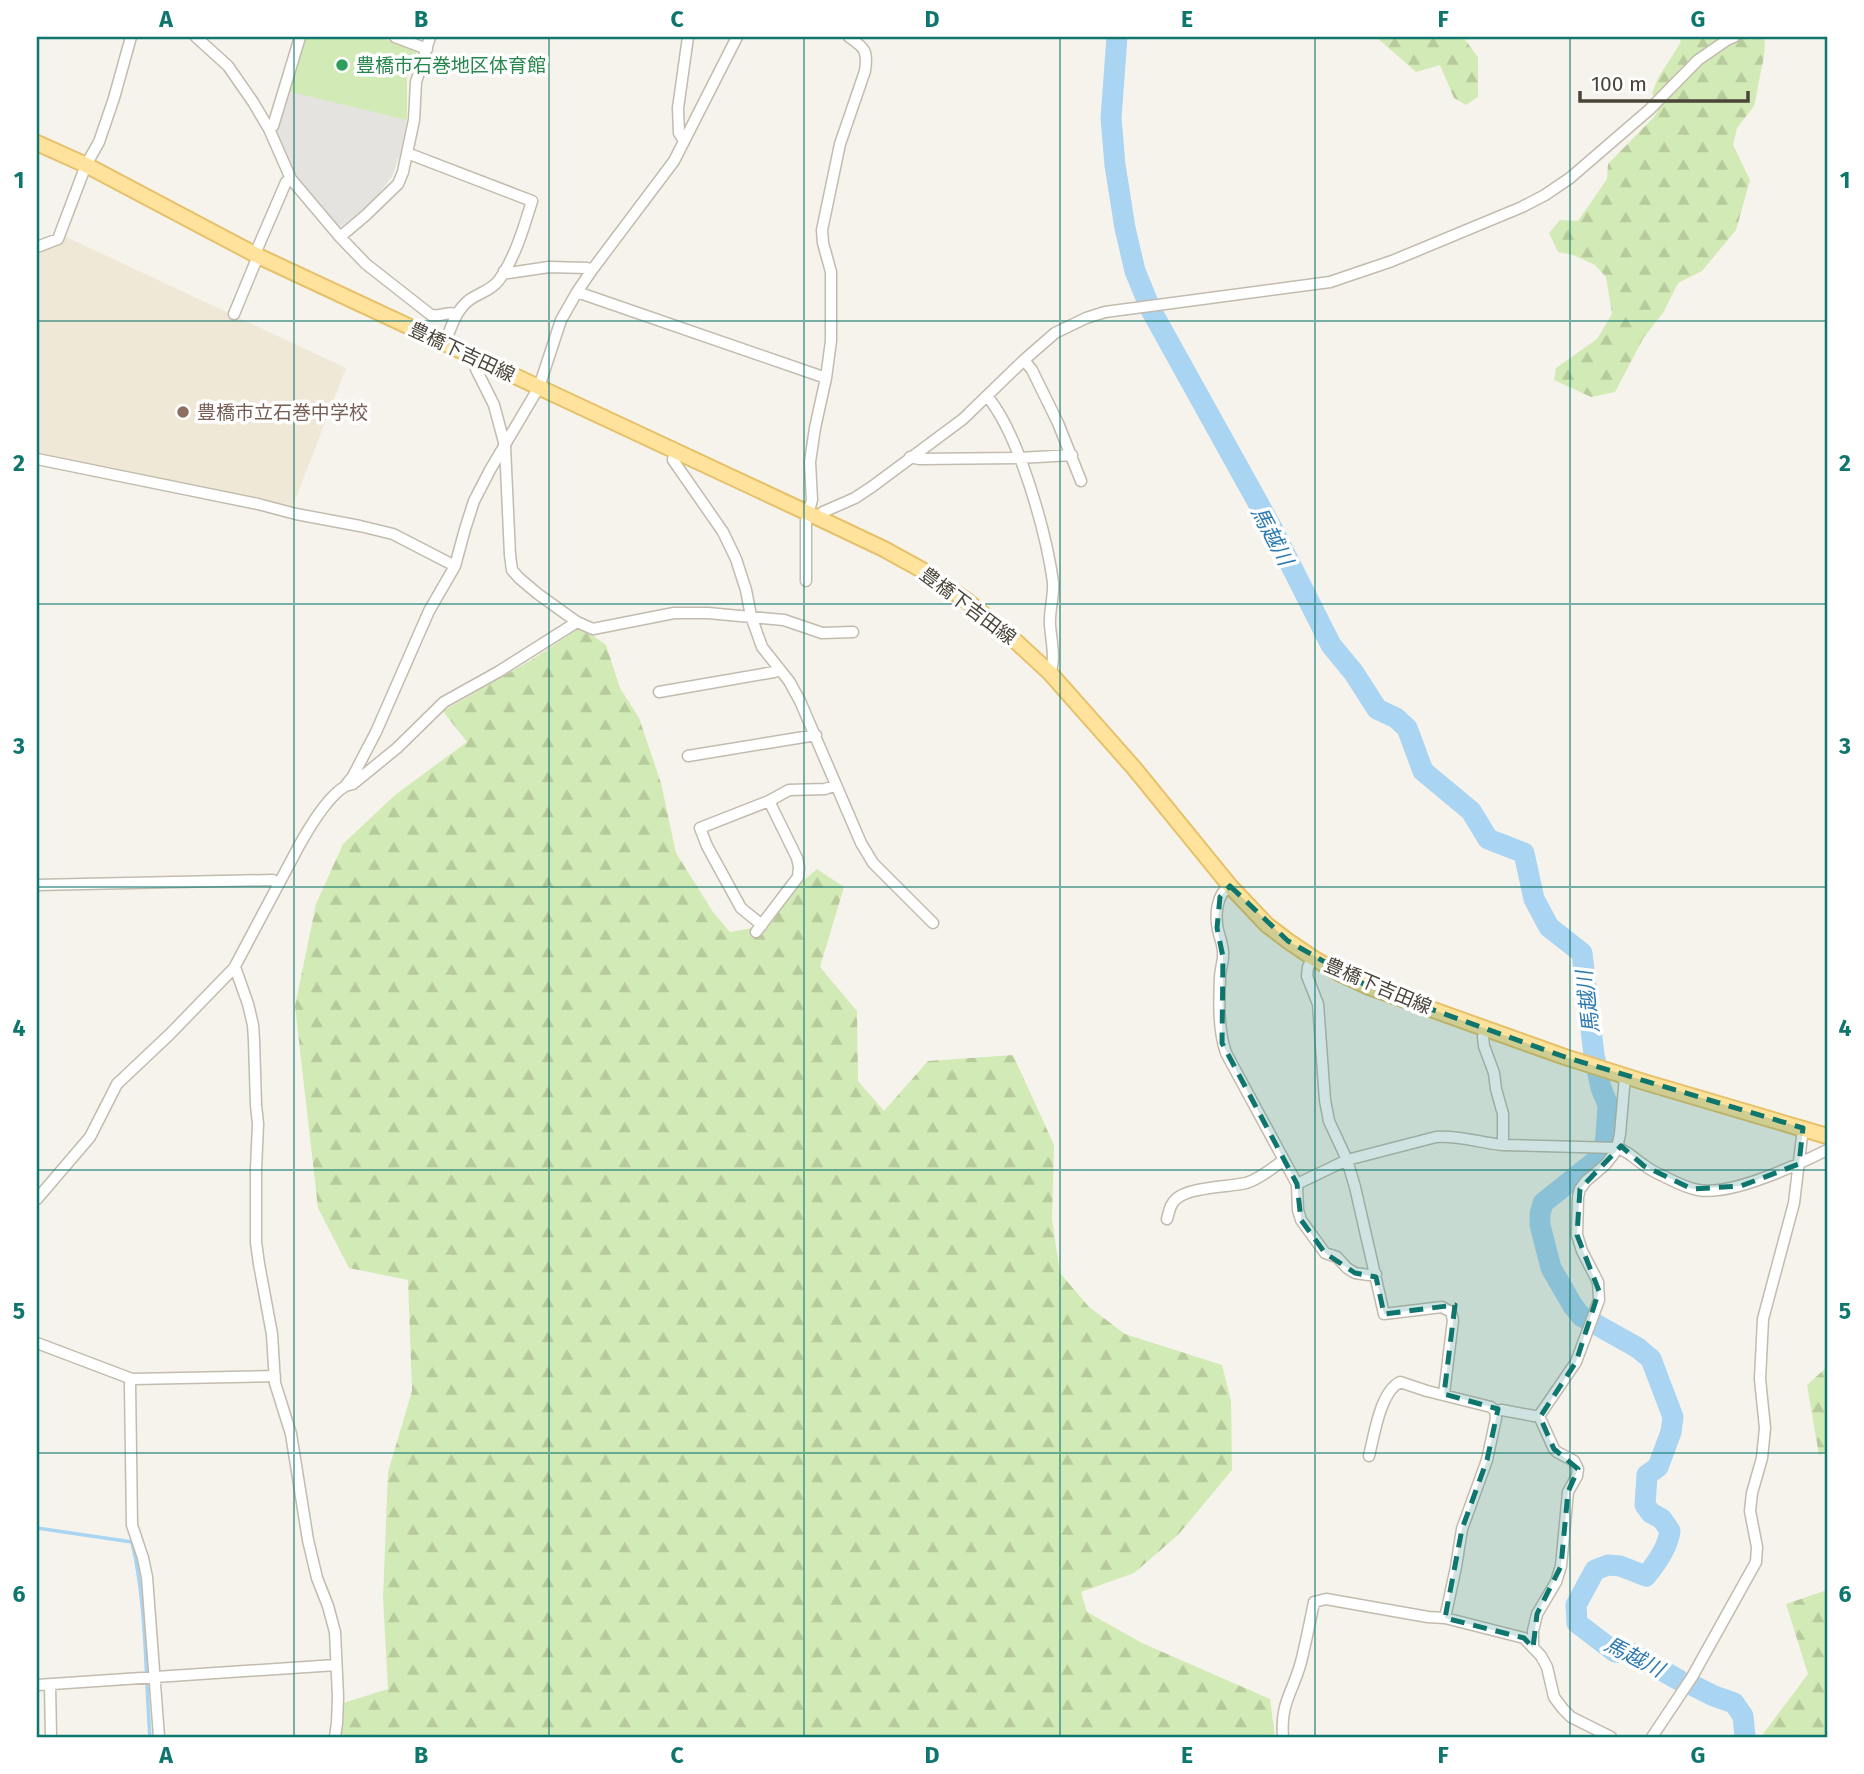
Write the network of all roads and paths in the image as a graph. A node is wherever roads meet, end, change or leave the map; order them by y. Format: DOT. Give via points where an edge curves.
graph roads {
  1 [pos="131,37"];
  2 [pos="196,37"];
  3 [pos="300,37"];
  4 [pos="395,37"];
  5 [pos="430,37"];
  6 [pos="688,37"];
  7 [pos="737,37"];
  8 [pos="849,37"];
  9 [pos="1734,37"];
  10 [pos="427,49"];
  11 [pos="270,129"];
  12 [pos="684,141"];
  13 [pos="37,143"];
  14 [pos="407,153"];
  15 [pos="86,165"];
  16 [pos="291,179"];
  17 [pos="340,237"];
  18 [pos="37,247"];
  19 [pos="256,255"];
  20 [pos="592,270"];
  21 [pos="504,271"];
  22 [pos="577,292"];
  23 [pos="234,314"];
  24 [pos="456,314"];
  25 [pos="445,343"];
  26 [pos="477,359"];
  27 [pos="1024,359"];
  28 [pos="826,378"];
  29 [pos="539,387"];
  30 [pos="987,396"];
  31 [pos="505,446"];
  32 [pos="675,450"];
  33 [pos="1072,455"];
  34 [pos="910,457"];
  35 [pos="1019,458"];
  36 [pos="37,459"];
  37 [pos="1082,481"];
  38 [pos="814,515"];
  39 [pos="456,566"];
  40 [pos="806,581"];
  41 [pos="751,616"];
  42 [pos="578,622"];
  43 [pos="853,632"];
  44 [pos="779,668"];
  45 [pos="1050,673"];
  46 [pos="659,692"];
  47 [pos="816,735"];
  48 [pos="688,756"];
  49 [pos="346,785"];
  50 [pos="836,785"];
  51 [pos="769,801"];
  52 [pos="277,884"];
  53 [pos="37,885"];
  54 [pos="1230,886"];
  55 [pos="933,923"];
  56 [pos="1312,958"];
  57 [pos="234,968"];
  58 [pos="1486,1029"];
  59 [pos="1623,1076"];
  60 [pos="1803,1128"];
  61 [pos="1827,1136"];
  62 [pos="1503,1145"];
  63 [pos="1609,1147"];
  64 [pos="1827,1150"];
  65 [pos="1284,1160"];
  66 [pos="1347,1160"];
  67 [pos="1799,1164"];
  68 [pos="1297,1184"];
  69 [pos="37,1199"];
  70 [pos="1167,1219"];
  71 [pos="1376,1274"];
  72 [pos="37,1343"];
  73 [pos="275,1376"];
  74 [pos="132,1379"];
  75 [pos="1444,1394"];
  76 [pos="1495,1411"];
  77 [pos="1539,1416"];
  78 [pos="1369,1457"];
  79 [pos="1445,1618"];
  80 [pos="1533,1648"];
  81 [pos="336,1665"];
  82 [pos="149,1677"];
  83 [pos="37,1685"];
  84 [pos="50,1685"];
  85 [pos="51,1737"];
  86 [pos="159,1737"];
  87 [pos="335,1737"];
  88 [pos="1283,1737"];
  89 [pos="1611,1737"];
  90 [pos="1652,1737"];
  1 -- 15 [label="street" via="99,142"];
  2 -- 11 [label="street" via="228,66"];
  3 -- 11 [label="street"];
  4 -- 10 [label="street"];
  5 -- 10 [label="street"];
  6 -- 12 [label="street" via="678,108 678,133"];
  7 -- 12 [label="street"];
  8 -- 28 [label="street" via="864,48 867,59 840,144 822,230 831,272"];
  9 -- 27 [label="street" via="1698,60 1570,178 1522,207 1330,282 1105,312 1055,333"];
  10 -- 14 [label="street" via="416,82"];
  11 -- 16 [label="street"];
  12 -- 20 [label="street" via="661,180"];
  13 -- 15 [label="main road, 豊橋下吉田線"];
  14 -- 17 [label="street" via="398,184"];
  14 -- 21 [label="street" via="532,201"];
  15 -- 18 [label="street" via="58,239"];
  15 -- 19 [label="main road, 豊橋下吉田線"];
  16 -- 17 [label="street"];
  16 -- 19 [label="street"];
  17 -- 24 [label="street" via="366,264 431,315"];
  19 -- 23 [label="street"];
  19 -- 25 [label="main road, 豊橋下吉田線"];
  20 -- 21 [label="street"];
  20 -- 22 [label="street"];
  21 -- 24 [label="street" via="485,293 469,300"];
  22 -- 28 [label="street"];
  22 -- 29 [label="street" via="561,320"];
  24 -- 25 [label="street"];
  25 -- 26 [label="main road, 豊橋下吉田線"];
  26 -- 29 [label="main road, 豊橋下吉田線"];
  26 -- 31 [label="street" via="476,369 494,405"];
  27 -- 30 [label="street"];
  27 -- 33 [label="street"];
  28 -- 38 [label="street" via="810,461"];
  29 -- 31 [label="street"];
  29 -- 32 [label="main road, 豊橋下吉田線"];
  30 -- 34 [label="street"];
  30 -- 35 [label="street"];
  31 -- 39 [label="street" via="474,501"];
  31 -- 42 [label="street" via="512,570"];
  32 -- 38 [label="main road, 豊橋下吉田線"];
  32 -- 41 [label="street" via="673,460 715,519 736,559"];
  33 -- 35 [label="street"];
  33 -- 37 [label="street"];
  34 -- 35 [label="street"];
  34 -- 38 [label="street" via="855,498"];
  35 -- 45 [label="street" via="1053,582"];
  36 -- 39 [label="street" via="393,534"];
  38 -- 40 [label="street" via="806,521"];
  38 -- 45 [label="main road, 豊橋下吉田線" via="922,570 967,601"];
  39 -- 49 [label="street" via="429,611 376,732"];
  41 -- 42 [label="street" via="674,613 593,629"];
  41 -- 43 [label="street" via="785,620 822,633"];
  41 -- 44 [label="street" via="762,647"];
  42 -- 49 [label="street" via="444,702 379,763"];
  44 -- 46 [label="street"];
  44 -- 47 [label="street"];
  45 -- 54 [label="main road, 豊橋下吉田線"];
  47 -- 48 [label="street"];
  47 -- 50 [label="street"];
  49 -- 52 [label="street" via="310,827"];
  50 -- 51 [label="street" via="789,790"];
  50 -- 55 [label="street" via="873,863"];
  51 -- 51 [label="street" via="700,828 741,908 759,928 798,877 799,867"];
  52 -- 53 [label="street" via="273,880"];
  52 -- 57 [label="street"];
  54 -- 56 [label="main road, 豊橋下吉田線" via="1267,925"];
  54 -- 65 [label="street" via="1220,897 1217,914 1223,948 1222,1043"];
  56 -- 58 [label="main road, 豊橋下吉田線" via="1369,987"];
  56 -- 66 [label="street" via="1307,976 1318,1004 1325,1100"];
  57 -- 69 [label="street" via="117,1084 90,1137"];
  57 -- 73 [label="street" via="253,1025 258,1124 256,1242"];
  58 -- 59 [label="main road, 豊橋下吉田線"];
  58 -- 62 [label="street" via="1484,1046 1503,1114"];
  59 -- 60 [label="main road, 豊橋下吉田線"];
  59 -- 63 [label="street" via="1620,1134"];
  60 -- 61 [label="main road, 豊橋下吉田線"];
  60 -- 67 [label="street"];
  62 -- 63 [label="street"];
  62 -- 66 [label="street" via="1436,1136"];
  63 -- 67 [label="street" via="1627,1151 1644,1166 1701,1191 1741,1186"];
  63 -- 77 [label="street" via="1613,1155 1586,1181 1578,1197 1577,1236 1598,1282 1598,1300 1576,1362"];
  64 -- 67 [label="street"];
  65 -- 68 [label="street"];
  65 -- 70 [label="street" via="1246,1183 1180,1196"];
  66 -- 68 [label="street"];
  66 -- 71 [label="street"];
  67 -- 90 [label="street" via="1788,1232 1763,1319 1760,1379 1765,1428 1750,1511 1756,1562 1692,1677"];
  68 -- 71 [label="street" via="1301,1220 1325,1253 1338,1257 1355,1273"];
  71 -- 75 [label="street" via="1384,1314 1442,1307 1451,1312"];
  72 -- 74 [label="street"];
  73 -- 74 [label="street"];
  73 -- 81 [label="street" via="291,1434 311,1553 335,1632"];
  74 -- 82 [label="street" via="132,1525 147,1577"];
  75 -- 76 [label="street"];
  75 -- 78 [label="street" via="1400,1382 1393,1385 1380,1412"];
  76 -- 77 [label="street"];
  76 -- 79 [label="street" via="1487,1460 1462,1529"];
  77 -- 80 [label="street" via="1554,1449 1574,1461 1578,1469 1568,1492 1561,1566 1537,1614"];
  79 -- 80 [label="street" via="1524,1638"];
  79 -- 88 [label="street" via="1326,1599 1314,1602 1300,1665 1287,1698"];
  80 -- 89 [label="street" via="1547,1667 1554,1697 1563,1709"];
  81 -- 82 [label="street"];
  81 -- 87 [label="street"];
  82 -- 84 [label="street"];
  82 -- 86 [label="street"];
  83 -- 84 [label="street"];
  84 -- 85 [label="street"];
}
